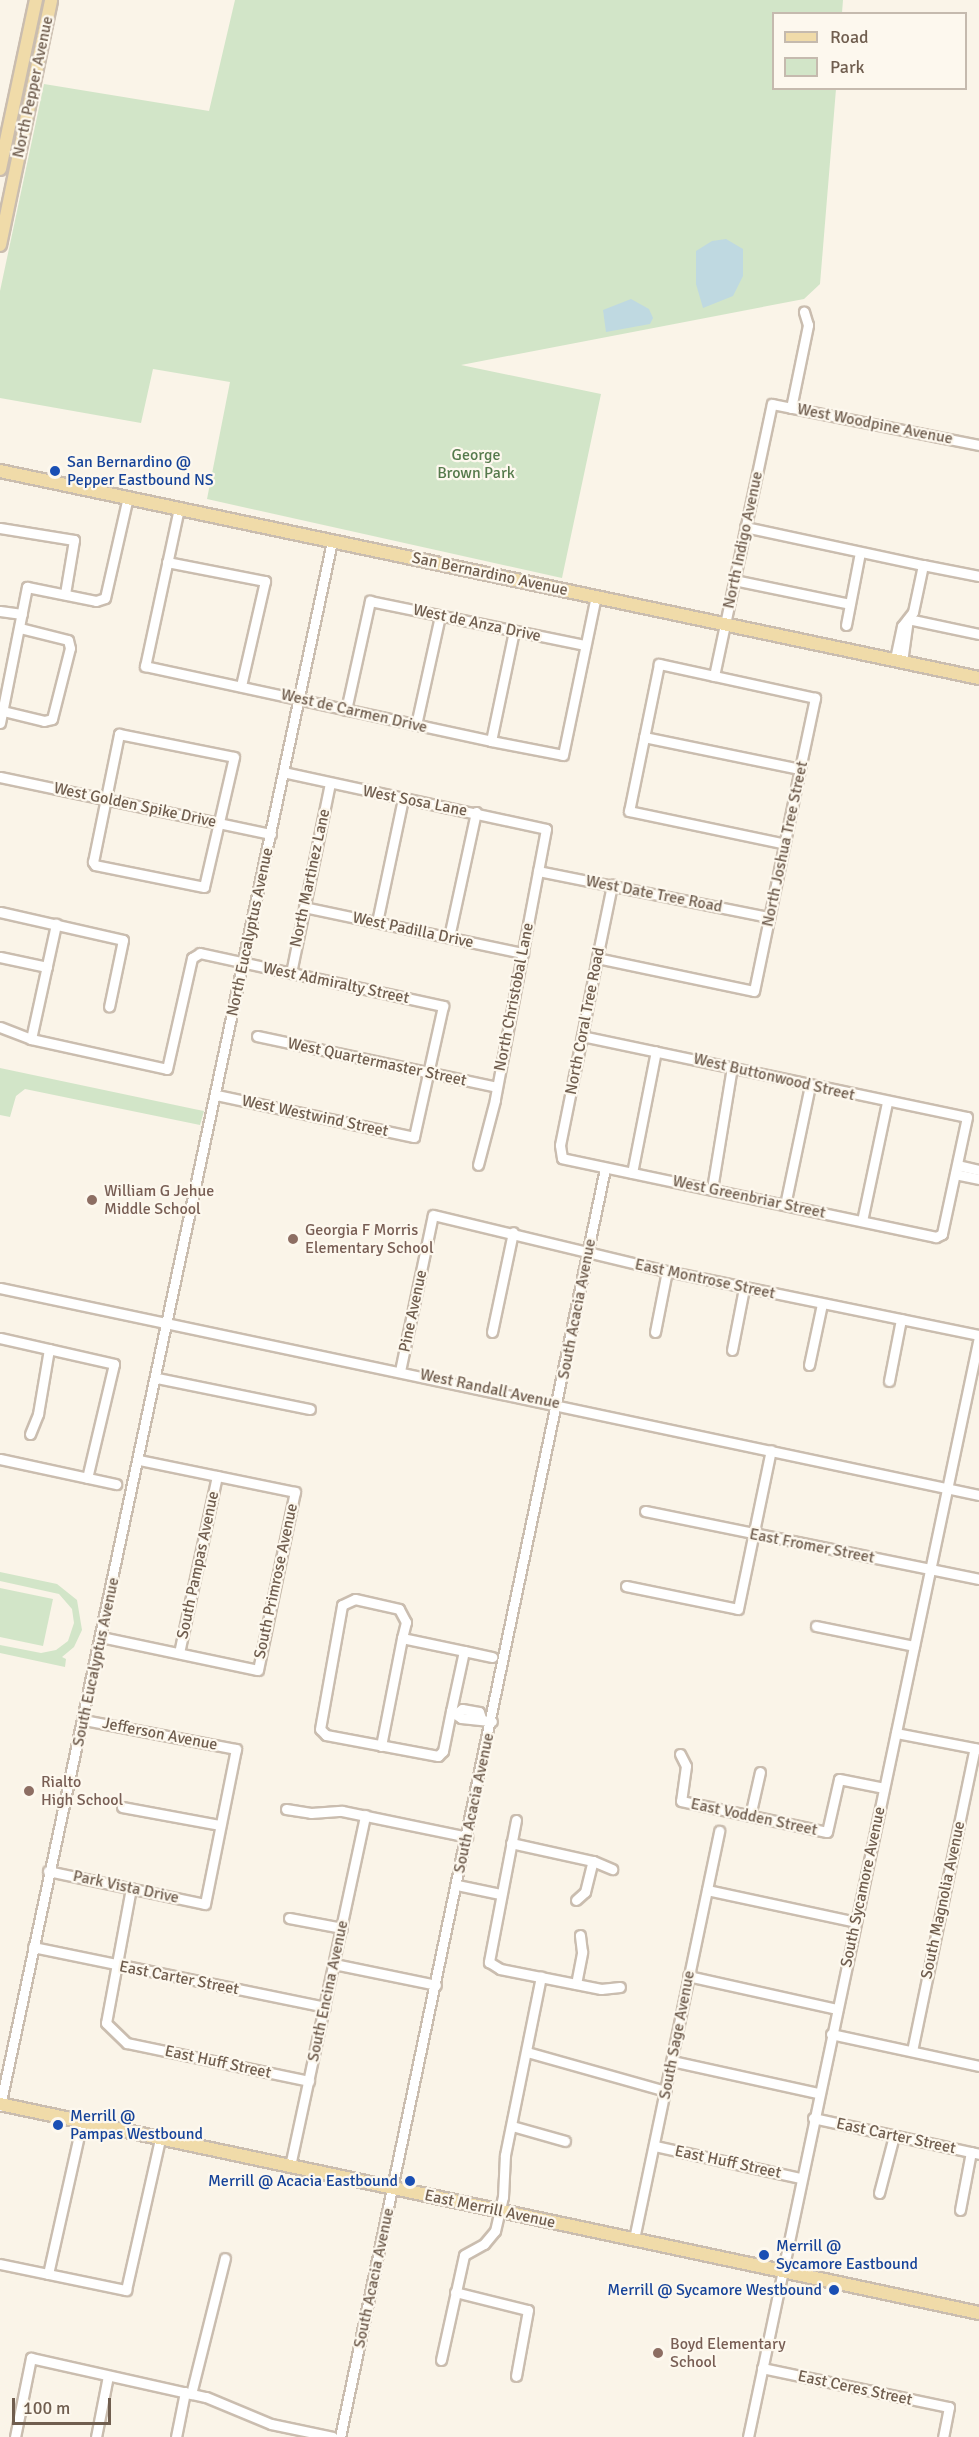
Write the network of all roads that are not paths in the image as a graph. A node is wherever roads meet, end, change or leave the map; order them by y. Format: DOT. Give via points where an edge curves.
graph roads {
  1 [pos="36,0"];
  2 [pos="51,0"];
  3 [pos="0,169"];
  4 [pos="0,245"];
  5 [pos="804,312"];
  6 [pos="772,404"];
  7 [pos="791,408"];
  8 [pos="979,445"];
  9 [pos="0,471"];
  10 [pos="128,497"];
  11 [pos="179,508"];
  12 [pos="745,527"];
  13 [pos="0,528"];
  14 [pos="332,541"];
  15 [pos="860,552"];
  16 [pos="167,562"];
  17 [pos="923,565"];
  18 [pos="979,576"];
  19 [pos="734,580"];
  20 [pos="65,594"];
  21 [pos="596,596"];
  22 [pos="850,604"];
  23 [pos="0,611"];
  24 [pos="22,614"];
  25 [pos="440,616"];
  26 [pos="908,620"];
  27 [pos="725,623"];
  28 [pos="846,625"];
  29 [pos="20,628"];
  30 [pos="514,631"];
  31 [pos="979,634"];
  32 [pos="585,645"];
  33 [pos="898,661"];
  34 [pos="714,676"];
  35 [pos="979,678"];
  36 [pos="241,686"];
  37 [pos="3,695"];
  38 [pos="299,698"];
  39 [pos="346,710"];
  40 [pos="3,711"];
  41 [pos="0,723"];
  42 [pos="416,725"];
  43 [pos="644,737"];
  44 [pos="491,741"];
  45 [pos="800,769"];
  46 [pos="283,772"];
  47 [pos="0,777"];
  48 [pos="330,783"];
  49 [pos="106,799"];
  50 [pos="403,799"];
  51 [pos="476,812"];
  52 [pos="220,823"];
  53 [pos="546,829"];
  54 [pos="271,834"];
  55 [pos="785,844"];
  56 [pos="538,871"];
  57 [pos="612,885"];
  58 [pos="304,907"];
  59 [pos="0,912"];
  60 [pos="770,917"];
  61 [pos="376,922"];
  62 [pos="56,924"];
  63 [pos="450,937"];
  64 [pos="523,953"];
  65 [pos="0,957"];
  66 [pos="597,958"];
  67 [pos="242,962"];
  68 [pos="46,967"];
  69 [pos="291,974"];
  70 [pos="109,1007"];
  71 [pos="0,1027"];
  72 [pos="257,1036"];
  73 [pos="582,1036"];
  74 [pos="31,1039"];
  75 [pos="656,1051"];
  76 [pos="732,1067"];
  77 [pos="428,1073"];
  78 [pos="810,1085"];
  79 [pos="497,1087"];
  80 [pos="216,1095"];
  81 [pos="887,1102"];
  82 [pos="562,1158"];
  83 [pos="478,1165"];
  84 [pos="605,1168"];
  85 [pos="956,1170"];
  86 [pos="979,1170"];
  87 [pos="632,1173"];
  88 [pos="979,1179"];
  89 [pos="712,1189"];
  90 [pos="785,1205"];
  91 [pos="433,1215"];
  92 [pos="862,1221"];
  93 [pos="513,1232"];
  94 [pos="588,1254"];
  95 [pos="667,1271"];
  96 [pos="0,1288"];
  97 [pos="744,1288"];
  98 [pos="822,1304"];
  99 [pos="901,1319"];
  100 [pos="168,1323"];
  101 [pos="492,1332"];
  102 [pos="655,1332"];
  103 [pos="979,1336"];
  104 [pos="0,1338"];
  105 [pos="49,1349"];
  106 [pos="732,1350"];
  107 [pos="808,1365"];
  108 [pos="400,1371"];
  109 [pos="157,1378"];
  110 [pos="889,1381"];
  111 [pos="559,1403"];
  112 [pos="310,1409"];
  113 [pos="30,1434"];
  114 [pos="771,1450"];
  115 [pos="0,1459"];
  116 [pos="139,1460"];
  117 [pos="217,1476"];
  118 [pos="87,1478"];
  119 [pos="116,1484"];
  120 [pos="948,1488"];
  121 [pos="979,1495"];
  122 [pos="645,1511"];
  123 [pos="754,1535"];
  124 [pos="931,1569"];
  125 [pos="979,1579"];
  126 [pos="626,1586"];
  127 [pos="816,1626"];
  128 [pos="101,1637"];
  129 [pos="402,1638"];
  130 [pos="914,1646"];
  131 [pos="464,1651"];
  132 [pos="179,1653"];
  133 [pos="492,1657"];
  134 [pos="455,1711"];
  135 [pos="84,1720"];
  136 [pos="492,1721"];
  137 [pos="896,1732"];
  138 [pos="381,1746"];
  139 [pos="977,1749"];
  140 [pos="680,1754"];
  141 [pos="760,1772"];
  142 [pos="884,1788"];
  143 [pos="122,1807"];
  144 [pos="286,1809"];
  145 [pos="364,1815"];
  146 [pos="750,1816"];
  147 [pos="516,1820"];
  148 [pos="220,1825"];
  149 [pos="719,1831"];
  150 [pos="467,1837"];
  151 [pos="511,1843"];
  152 [pos="593,1861"];
  153 [pos="612,1869"];
  154 [pos="48,1871"];
  155 [pos="457,1885"];
  156 [pos="131,1888"];
  157 [pos="707,1890"];
  158 [pos="500,1894"];
  159 [pos="576,1900"];
  160 [pos="289,1918"];
  161 [pos="856,1922"];
  162 [pos="342,1928"];
  163 [pos="580,1935"];
  164 [pos="33,1947"];
  165 [pos="334,1964"];
  166 [pos="115,1966"];
  167 [pos="688,1976"];
  168 [pos="541,1977"];
  169 [pos="576,1984"];
  170 [pos="436,1985"];
  171 [pos="620,1987"];
  172 [pos="325,2007"];
  173 [pos="837,2009"];
  174 [pos="831,2034"];
  175 [pos="912,2051"];
  176 [pos="527,2052"];
  177 [pos="672,2061"];
  178 [pos="979,2066"];
  179 [pos="309,2081"];
  180 [pos="666,2091"];
  181 [pos="818,2093"];
  182 [pos="0,2105"];
  183 [pos="813,2118"];
  184 [pos="82,2122"];
  185 [pos="512,2126"];
  186 [pos="894,2136"];
  187 [pos="160,2139"];
  188 [pos="565,2140"];
  189 [pos="655,2146"];
  190 [pos="975,2153"];
  191 [pos="290,2166"];
  192 [pos="800,2178"];
  193 [pos="393,2188"];
  194 [pos="879,2193"];
  195 [pos="960,2210"];
  196 [pos="499,2212"];
  197 [pos="634,2239"];
  198 [pos="225,2259"];
  199 [pos="0,2264"];
  200 [pos="782,2271"];
  201 [pos="48,2274"];
  202 [pos="455,2292"];
  203 [pos="979,2313"];
  204 [pos="441,2360"];
  205 [pos="762,2368"];
  206 [pos="108,2376"];
  207 [pos="516,2376"];
  208 [pos="188,2393"];
  209 [pos="15,2437"];
  210 [pos="96,2437"];
  211 [pos="176,2437"];
  212 [pos="333,2437"];
  213 [pos="340,2437"];
  214 [pos="748,2437"];
  215 [pos="943,2437"];
  1 -- 3 [label="main road, North Pepper Avenue"];
  2 -- 4 [label="main road, North Pepper Avenue"];
  5 -- 7 [label="street" via="808,325"];
  6 -- 7 [label="street, West Woodpine Avenue"];
  6 -- 12 [label="street, North Indigo Avenue"];
  7 -- 8 [label="street, West Woodpine Avenue"];
  9 -- 10 [label="main road, San Bernardino Avenue"];
  10 -- 11 [label="main road, San Bernardino Avenue"];
  10 -- 20 [label="street" via="105,598 96,601"];
  11 -- 14 [label="main road, San Bernardino Avenue"];
  11 -- 16 [label="street"];
  12 -- 15 [label="street"];
  12 -- 19 [label="street, North Indigo Avenue"];
  13 -- 20 [label="street" via="74,540"];
  14 -- 21 [label="main road, San Bernardino Avenue"];
  14 -- 38 [label="street, North Eucalyptus Avenue"];
  15 -- 17 [label="street"];
  15 -- 22 [label="street"];
  16 -- 36 [label="street, West de Carmen Drive" via="145,666"];
  16 -- 36 [label="street" via="265,581"];
  17 -- 18 [label="street"];
  17 -- 26 [label="street"];
  19 -- 22 [label="street"];
  19 -- 27 [label="street, North Indigo Avenue"];
  20 -- 24 [label="street" via="27,587"];
  21 -- 27 [label="main road, San Bernardino Avenue"];
  21 -- 32 [label="street"];
  22 -- 28 [label="street"];
  23 -- 24 [label="street"];
  24 -- 29 [label="street"];
  25 -- 30 [label="street, West de Anza Drive"];
  25 -- 39 [label="street, West de Anza Drive" via="370,601"];
  25 -- 42 [label="street"];
  26 -- 31 [label="street"];
  26 -- 33 [label="street"];
  27 -- 33 [label="main road, San Bernardino Avenue"];
  27 -- 34 [label="street, North Indigo Avenue"];
  29 -- 37 [label="street"];
  29 -- 40 [label="street" via="68,640 70,648 52,719 44,721"];
  30 -- 32 [label="street, West de Anza Drive"];
  30 -- 44 [label="street"];
  32 -- 44 [label="street, West de Carmen Drive" via="563,755"];
  33 -- 35 [label="main road, San Bernardino Avenue"];
  34 -- 43 [label="street" via="659,664"];
  34 -- 45 [label="street, North Joshua Tree Street" via="815,698"];
  36 -- 38 [label="street, West de Carmen Drive"];
  37 -- 40 [label="street"];
  38 -- 39 [label="street, West de Carmen Drive"];
  38 -- 46 [label="street, North Eucalyptus Avenue"];
  39 -- 42 [label="street, West de Carmen Drive"];
  40 -- 41 [label="street"];
  42 -- 44 [label="street, West de Carmen Drive"];
  43 -- 45 [label="street"];
  43 -- 55 [label="street" via="629,811"];
  45 -- 55 [label="street, North Joshua Tree Street"];
  46 -- 48 [label="street, West Sosa Lane"];
  46 -- 54 [label="street, North Eucalyptus Avenue"];
  47 -- 49 [label="street, West Golden Spike Drive"];
  48 -- 50 [label="street, West Sosa Lane"];
  48 -- 58 [label="street, North Martinez Lane"];
  49 -- 52 [label="street, West Golden Spike Drive"];
  49 -- 52 [label="street" via="95,865 197,888 208,882"];
  49 -- 52 [label="street" via="119,734 234,757"];
  50 -- 51 [label="street, West Sosa Lane"];
  50 -- 61 [label="street"];
  51 -- 53 [label="street, West Sosa Lane"];
  51 -- 63 [label="street"];
  52 -- 54 [label="street, West Golden Spike Drive"];
  53 -- 56 [label="street, North Christobal Lane"];
  54 -- 67 [label="street, North Eucalyptus Avenue"];
  55 -- 60 [label="street, North Joshua Tree Street"];
  56 -- 57 [label="street, West Date Tree Road"];
  56 -- 64 [label="street, North Christobal Lane"];
  57 -- 60 [label="street, West Date Tree Road"];
  57 -- 66 [label="street, North Coral Tree Road"];
  58 -- 61 [label="street, West Padilla Drive"];
  58 -- 69 [label="street, North Martinez Lane"];
  59 -- 62 [label="street"];
  60 -- 66 [label="street, North Joshua Tree Street" via="754,991"];
  61 -- 63 [label="street, West Padilla Drive"];
  62 -- 68 [label="street"];
  62 -- 70 [label="street" via="123,940"];
  63 -- 64 [label="street, West Padilla Drive"];
  64 -- 79 [label="street, North Christobal Lane"];
  65 -- 68 [label="street"];
  66 -- 73 [label="street, North Coral Tree Road"];
  67 -- 69 [label="street, West Admiralty Street"];
  67 -- 74 [label="street, West Admiralty Street" via="194,954 170,1064 162,1069"];
  67 -- 80 [label="street, North Eucalyptus Avenue"];
  68 -- 74 [label="street"];
  69 -- 77 [label="street, West Admiralty Street" via="443,1006"];
  71 -- 74 [label="street"];
  72 -- 77 [label="street, West Quartermaster Street"];
  73 -- 75 [label="street, West Buttonwood Street"];
  73 -- 82 [label="street, North Coral Tree Road" via="560,1145"];
  75 -- 76 [label="street, West Buttonwood Street"];
  75 -- 87 [label="street"];
  76 -- 78 [label="street, West Buttonwood Street"];
  76 -- 89 [label="street"];
  77 -- 79 [label="street, West Quartermaster Street"];
  77 -- 80 [label="street, West Westwind Street" via="414,1137"];
  78 -- 81 [label="street, West Buttonwood Street"];
  78 -- 90 [label="street"];
  79 -- 83 [label="street, North Christobal Lane"];
  80 -- 100 [label="street, North Eucalyptus Avenue"];
  81 -- 85 [label="street, West Buttonwood Street" via="967,1117"];
  81 -- 92 [label="street"];
  82 -- 84 [label="street, West Greenbriar Street"];
  84 -- 87 [label="street, West Greenbriar Street"];
  84 -- 94 [label="street, South Acacia Avenue"];
  85 -- 86 [label="street"];
  85 -- 88 [label="street"];
  85 -- 92 [label="street, West Greenbriar Street" via="942,1234"];
  87 -- 89 [label="street, West Greenbriar Street"];
  89 -- 90 [label="street, West Greenbriar Street"];
  90 -- 92 [label="street, West Greenbriar Street"];
  91 -- 93 [label="street, East Montrose Street"];
  91 -- 108 [label="street, Pine Avenue"];
  93 -- 94 [label="street, East Montrose Street"];
  93 -- 101 [label="street"];
  94 -- 95 [label="street, East Montrose Street"];
  94 -- 111 [label="street, South Acacia Avenue"];
  95 -- 97 [label="street, East Montrose Street"];
  95 -- 102 [label="street"];
  96 -- 100 [label="street, West Randall Avenue"];
  97 -- 98 [label="street, East Montrose Street"];
  97 -- 106 [label="street"];
  98 -- 99 [label="street, East Montrose Street"];
  98 -- 107 [label="street"];
  99 -- 103 [label="street, East Montrose Street"];
  99 -- 110 [label="street"];
  100 -- 108 [label="street, West Randall Avenue"];
  100 -- 109 [label="street, South Eucalyptus Avenue"];
  103 -- 120 [label="street, South Sycamore Avenue"];
  104 -- 105 [label="street"];
  105 -- 113 [label="street" via="38,1414"];
  105 -- 118 [label="street" via="114,1364"];
  108 -- 111 [label="street, West Randall Avenue"];
  109 -- 112 [label="street"];
  109 -- 116 [label="street, South Eucalyptus Avenue"];
  111 -- 114 [label="street, West Randall Avenue"];
  111 -- 136 [label="street, South Acacia Avenue"];
  114 -- 120 [label="street, West Randall Avenue"];
  114 -- 123 [label="street"];
  115 -- 118 [label="street"];
  116 -- 117 [label="street"];
  116 -- 128 [label="street, South Eucalyptus Avenue"];
  117 -- 132 [label="street, South Pampas Avenue"];
  117 -- 132 [label="street, South Primrose Avenue" via="295,1492 258,1670"];
  118 -- 119 [label="street"];
  120 -- 121 [label="street, West Randall Avenue"];
  120 -- 124 [label="street, South Sycamore Avenue"];
  122 -- 123 [label="street, East Fromer Street"];
  123 -- 124 [label="street, East Fromer Street"];
  123 -- 126 [label="street" via="738,1609"];
  124 -- 125 [label="street, East Fromer Street"];
  124 -- 130 [label="street, South Sycamore Avenue"];
  127 -- 130 [label="street"];
  128 -- 132 [label="street"];
  128 -- 135 [label="street, South Eucalyptus Avenue"];
  129 -- 131 [label="street"];
  129 -- 138 [label="street"];
  129 -- 138 [label="street" via="406,1622 399,1609 355,1599 342,1605 320,1729 326,1735"];
  130 -- 137 [label="street, South Sycamore Avenue"];
  131 -- 133 [label="street"];
  131 -- 134 [label="street"];
  134 -- 136 [label="street" via="461,1718 470,1715"];
  134 -- 138 [label="street" via="438,1756"];
  135 -- 148 [label="street, Jefferson Avenue" via="236,1749"];
  135 -- 154 [label="street, South Eucalyptus Avenue"];
  136 -- 150 [label="street, South Acacia Avenue"];
  137 -- 139 [label="street"];
  137 -- 142 [label="street, South Sycamore Avenue"];
  139 -- 175 [label="street, South Magnolia Avenue"];
  140 -- 146 [label="street, East Vodden Street" via="686,1766 681,1801"];
  141 -- 146 [label="street"];
  142 -- 146 [label="street, East Vodden Street" via="839,1779 827,1832"];
  142 -- 161 [label="street, South Sycamore Avenue"];
  143 -- 148 [label="street"];
  144 -- 145 [label="street"];
  145 -- 150 [label="street"];
  145 -- 162 [label="street, South Encina Avenue"];
  147 -- 151 [label="street"];
  148 -- 156 [label="street, Park Vista Drive" via="205,1904"];
  149 -- 157 [label="street, South Sage Avenue"];
  150 -- 155 [label="street, South Acacia Avenue"];
  151 -- 152 [label="street"];
  151 -- 158 [label="street"];
  152 -- 153 [label="street"];
  152 -- 159 [label="street" via="585,1892"];
  154 -- 156 [label="street, Park Vista Drive"];
  154 -- 164 [label="street, South Eucalyptus Avenue"];
  155 -- 158 [label="street"];
  155 -- 170 [label="street, South Acacia Avenue"];
  156 -- 166 [label="street"];
  157 -- 161 [label="street"];
  157 -- 167 [label="street, South Sage Avenue"];
  158 -- 168 [label="street" via="489,1962 493,1967"];
  160 -- 162 [label="street"];
  161 -- 173 [label="street, South Sycamore Avenue"];
  162 -- 165 [label="street, South Encina Avenue"];
  163 -- 169 [label="street" via="582,1952"];
  164 -- 166 [label="street, East Carter Street"];
  164 -- 182 [label="street, South Eucalyptus Avenue"];
  165 -- 170 [label="street"];
  165 -- 172 [label="street, South Encina Avenue"];
  166 -- 172 [label="street, East Carter Street"];
  166 -- 179 [label="street, East Huff Street" via="106,2023 127,2043"];
  167 -- 173 [label="street"];
  167 -- 177 [label="street, South Sage Avenue"];
  168 -- 169 [label="street"];
  168 -- 176 [label="street"];
  169 -- 171 [label="street" via="601,1989"];
  170 -- 193 [label="street, South Acacia Avenue"];
  172 -- 179 [label="street, South Encina Avenue"];
  173 -- 174 [label="street, South Sycamore Avenue"];
  174 -- 175 [label="street"];
  174 -- 181 [label="street, South Sycamore Avenue"];
  175 -- 178 [label="street"];
  176 -- 180 [label="street"];
  176 -- 185 [label="street"];
  177 -- 180 [label="street, South Sage Avenue"];
  177 -- 181 [label="street"];
  179 -- 191 [label="street, South Encina Avenue"];
  180 -- 189 [label="street, South Sage Avenue"];
  181 -- 183 [label="street, South Sycamore Avenue"];
  182 -- 184 [label="main road, East Merrill Avenue"];
  183 -- 186 [label="street, East Carter Street"];
  183 -- 192 [label="street, South Sycamore Avenue"];
  184 -- 187 [label="main road, East Merrill Avenue"];
  184 -- 201 [label="street"];
  185 -- 188 [label="street"];
  185 -- 196 [label="street"];
  186 -- 190 [label="street, East Carter Street"];
  186 -- 194 [label="street"];
  187 -- 191 [label="main road, East Merrill Avenue"];
  187 -- 201 [label="street" via="126,2290"];
  189 -- 192 [label="street, East Huff Street"];
  189 -- 197 [label="street, South Sage Avenue"];
  190 -- 195 [label="street"];
  191 -- 193 [label="main road, East Merrill Avenue"];
  192 -- 200 [label="street, South Sycamore Avenue"];
  193 -- 196 [label="main road, East Merrill Avenue"];
  193 -- 213 [label="street, South Acacia Avenue"];
  196 -- 197 [label="main road, East Merrill Avenue"];
  196 -- 202 [label="street" via="495,2231 484,2244 464,2255"];
  197 -- 200 [label="main road, East Merrill Avenue"];
  198 -- 208 [label="street"];
  199 -- 201 [label="street"];
  200 -- 203 [label="main road, East Merrill Avenue"];
  200 -- 205 [label="street, South Sycamore Avenue"];
  202 -- 204 [label="street"];
  202 -- 207 [label="street" via="528,2310"];
  205 -- 214 [label="street, South Sycamore Avenue"];
  205 -- 215 [label="street, East Ceres Street" via="949,2407"];
  206 -- 208 [label="street"];
  206 -- 209 [label="street" via="31,2358"];
  206 -- 210 [label="street"];
  208 -- 211 [label="street"];
  208 -- 212 [label="street" via="272,2424"];
}
